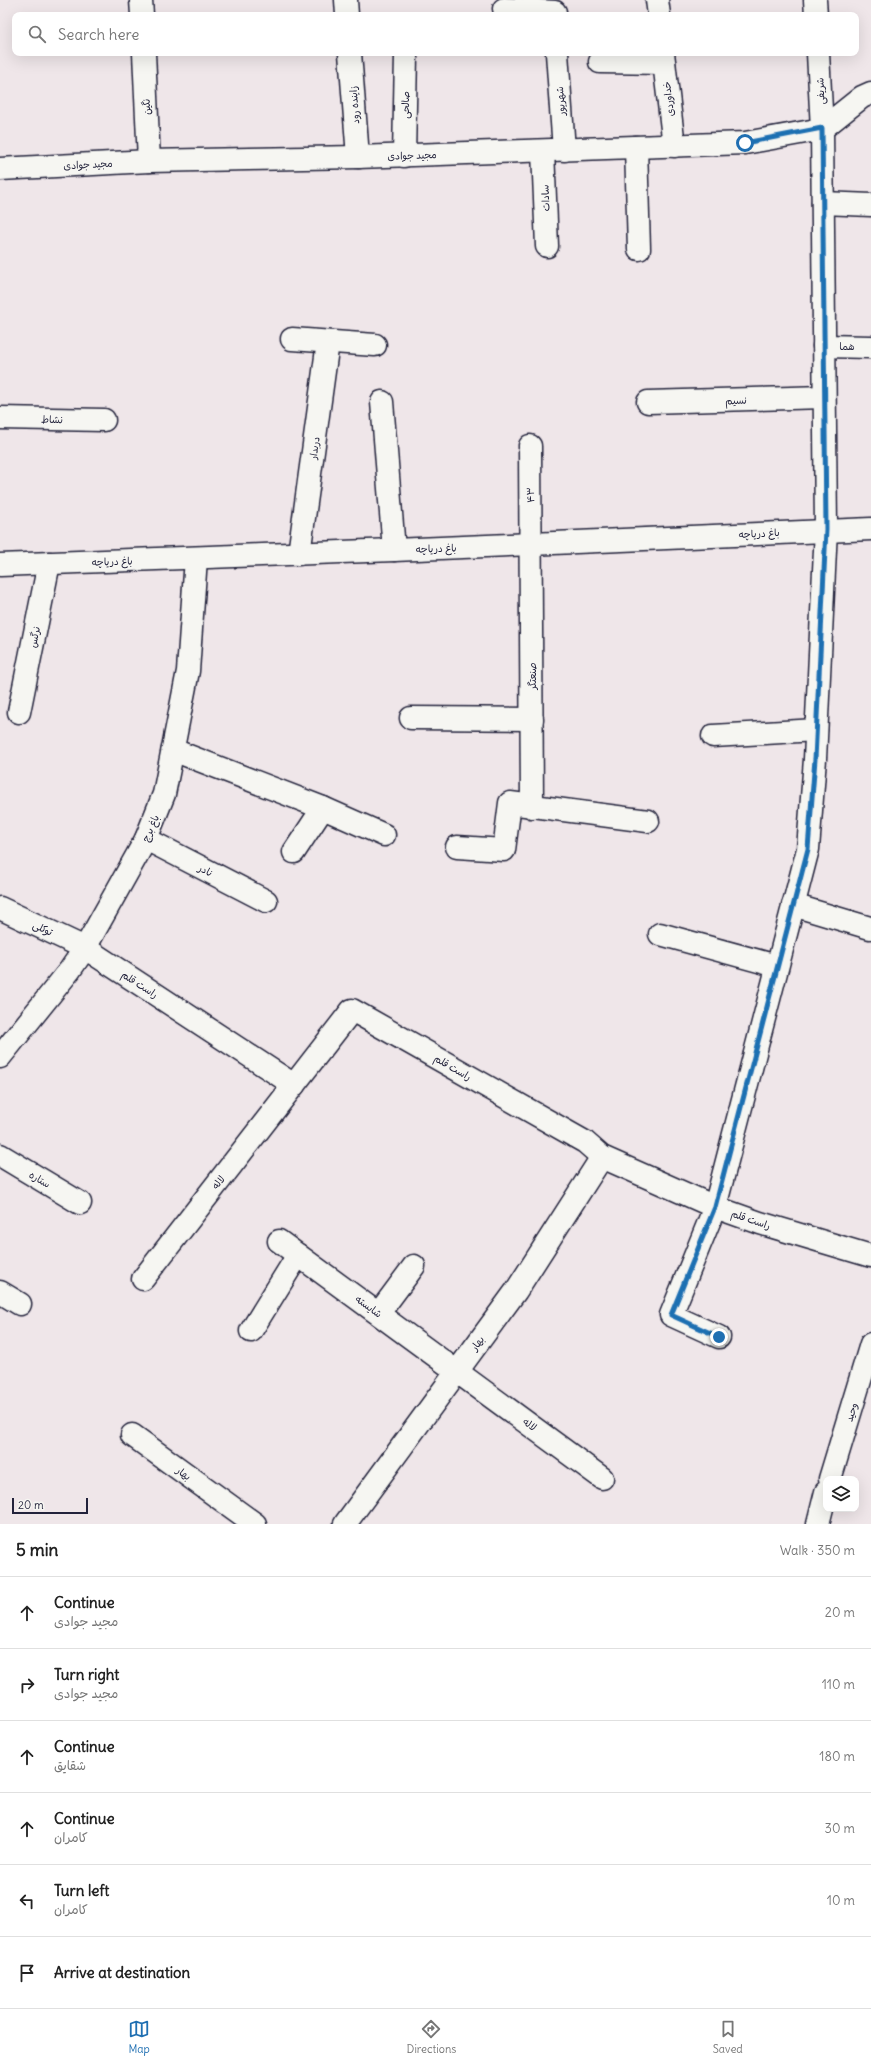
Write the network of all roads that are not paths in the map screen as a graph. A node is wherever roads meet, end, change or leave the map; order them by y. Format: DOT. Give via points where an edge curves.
graph roads {
  1 [pos="141,0"];
  2 [pos="346,0"];
  3 [pos="657,0"];
  4 [pos="815,0"];
  5 [pos="504,9"];
  6 [pos="142,12"];
  7 [pos="347,12"];
  8 [pos="555,12"];
  9 [pos="659,12"];
  10 [pos="816,12"];
  11 [pos="144,56"];
  12 [pos="350,56"];
  13 [pos="406,56"];
  14 [pos="557,56"];
  15 [pos="818,56"];
  16 [pos="664,58"];
  17 [pos="600,62"];
  18 [pos="871,93"];
  19 [pos="822,128"];
  20 [pos="674,146"];
  21 [pos="636,147"];
  22 [pos="553,150"];
  23 [pos="404,156"];
  24 [pos="358,158"];
  25 [pos="149,161"];
  26 [pos="0,169"];
  27 [pos="823,203"];
  28 [pos="871,205"];
  29 [pos="547,246"];
  30 [pos="639,249"];
  31 [pos="292,339"];
  32 [pos="328,342"];
  33 [pos="375,345"];
  34 [pos="824,346"];
  35 [pos="871,347"];
  36 [pos="824,397"];
  37 [pos="382,402"];
  38 [pos="648,402"];
  39 [pos="0,418"];
  40 [pos="104,420"];
  41 [pos="530,446"];
  42 [pos="871,528"];
  43 [pos="826,529"];
  44 [pos="531,544"];
  45 [pos="394,550"];
  46 [pos="300,554"];
  47 [pos="196,558"];
  48 [pos="48,563"];
  49 [pos="0,565"];
  50 [pos="19,712"];
  51 [pos="411,718"];
  52 [pos="532,719"];
  53 [pos="816,730"];
  54 [pos="712,736"];
  55 [pos="173,750"];
  56 [pos="532,807"];
  57 [pos="323,808"];
  58 [pos="648,821"];
  59 [pos="384,835"];
  60 [pos="146,839"];
  61 [pos="456,847"];
  62 [pos="294,852"];
  63 [pos="266,901"];
  64 [pos="793,905"];
  65 [pos="0,908"];
  66 [pos="870,928"];
  67 [pos="660,934"];
  68 [pos="85,948"];
  69 [pos="777,966"];
  70 [pos="0,1057"];
  71 [pos="294,1085"];
  72 [pos="0,1156"];
  73 [pos="602,1157"];
  74 [pos="80,1202"];
  75 [pos="715,1207"];
  76 [pos="279,1241"];
  77 [pos="298,1255"];
  78 [pos="871,1256"];
  79 [pos="414,1266"];
  80 [pos="143,1279"];
  81 [pos="0,1292"];
  82 [pos="20,1304"];
  83 [pos="379,1313"];
  84 [pos="251,1331"];
  85 [pos="719,1337"];
  86 [pos="871,1344"];
  87 [pos="458,1370"];
  88 [pos="132,1435"];
  89 [pos="831,1476"];
  90 [pos="602,1478"];
  91 [pos="823,1504"];
  92 [pos="255,1524"];
  93 [pos="345,1524"];
  94 [pos="818,1524"];
  1 -- 6 [label="street"];
  2 -- 7 [label="street"];
  3 -- 9 [label="street"];
  4 -- 10 [label="street"];
  5 -- 8 [label="street"];
  11 -- 25 [label="street, نگین"];
  12 -- 24 [label="street, زاینده رود"];
  13 -- 23 [label="street, صالحی"];
  14 -- 22 [label="street, شهریور"];
  15 -- 19 [label="street, شریفی"];
  16 -- 17 [label="street"];
  16 -- 20 [label="street, خداوردی"];
  18 -- 19 [label="street, مجید جوادی"];
  19 -- 20 [label="street, مجید جوادی" via="745,143"];
  19 -- 27 [label="street"];
  20 -- 21 [label="street, مجید جوادی"];
  21 -- 22 [label="street, مجید جوادی"];
  21 -- 30 [label="street"];
  22 -- 23 [label="street, مجید جوادی"];
  22 -- 29 [label="street, سادات"];
  23 -- 24 [label="street, مجید جوادی"];
  24 -- 25 [label="street, مجید جوادی"];
  25 -- 26 [label="street, مجید جوادی"];
  27 -- 28 [label="street"];
  27 -- 34 [label="street"];
  31 -- 32 [label="street"];
  32 -- 33 [label="street"];
  32 -- 46 [label="street, دربدار"];
  34 -- 35 [label="street, هما"];
  34 -- 36 [label="street"];
  36 -- 38 [label="street, نسیم"];
  36 -- 43 [label="street"];
  37 -- 45 [label="street"];
  39 -- 40 [label="street, نشاط"];
  41 -- 44 [label="street, ۴۳"];
  42 -- 43 [label="street, باغ دریاچه"];
  43 -- 44 [label="street, باغ دریاچه"];
  43 -- 53 [label="street"];
  44 -- 45 [label="street, باغ دریاچه"];
  44 -- 52 [label="street, صنعتگر"];
  45 -- 46 [label="street, باغ دریاچه"];
  46 -- 47 [label="street, باغ دریاچه"];
  47 -- 48 [label="street, باغ دریاچه"];
  47 -- 55 [label="street, باغ برج" via="188,671"];
  48 -- 49 [label="street, باغ دریاچه"];
  48 -- 50 [label="street, نرگس"];
  51 -- 52 [label="street"];
  52 -- 56 [label="street, صنعتگر"];
  53 -- 54 [label="street"];
  53 -- 64 [label="street" via="808,849"];
  55 -- 57 [label="street"];
  55 -- 60 [label="street, باغ برج" via="164,794"];
  56 -- 58 [label="street"];
  56 -- 61 [label="street" via="510,803 504,850"];
  57 -- 59 [label="street"];
  57 -- 62 [label="street"];
  60 -- 63 [label="street, نادر"];
  60 -- 68 [label="street, باغ برج"];
  64 -- 66 [label="street"];
  64 -- 69 [label="street"];
  65 -- 68 [label="street, توکلی"];
  67 -- 69 [label="street"];
  68 -- 70 [label="street, باغ برج"];
  68 -- 71 [label="street, راست قلم"];
  69 -- 75 [label="street"];
  71 -- 73 [label="street, راست قلم" via="352,1010 585,1142"];
  71 -- 80 [label="street, لاله"];
  72 -- 74 [label="street, ستاره"];
  73 -- 75 [label="street, راست قلم"];
  73 -- 87 [label="street, بهار" via="516,1291"];
  75 -- 78 [label="street, راست قلم"];
  75 -- 85 [label="street" via="671,1315"];
  76 -- 77 [label="street, شایسته"];
  77 -- 83 [label="street, شایسته"];
  77 -- 84 [label="street"];
  79 -- 83 [label="street"];
  81 -- 82 [label="street"];
  83 -- 87 [label="street, شایسته"];
  86 -- 89 [label="street, وحید"];
  87 -- 90 [label="street, لاله"];
  87 -- 93 [label="street, بهار"];
  88 -- 92 [label="street, بهار"];
  91 -- 94 [label="street"];
}
